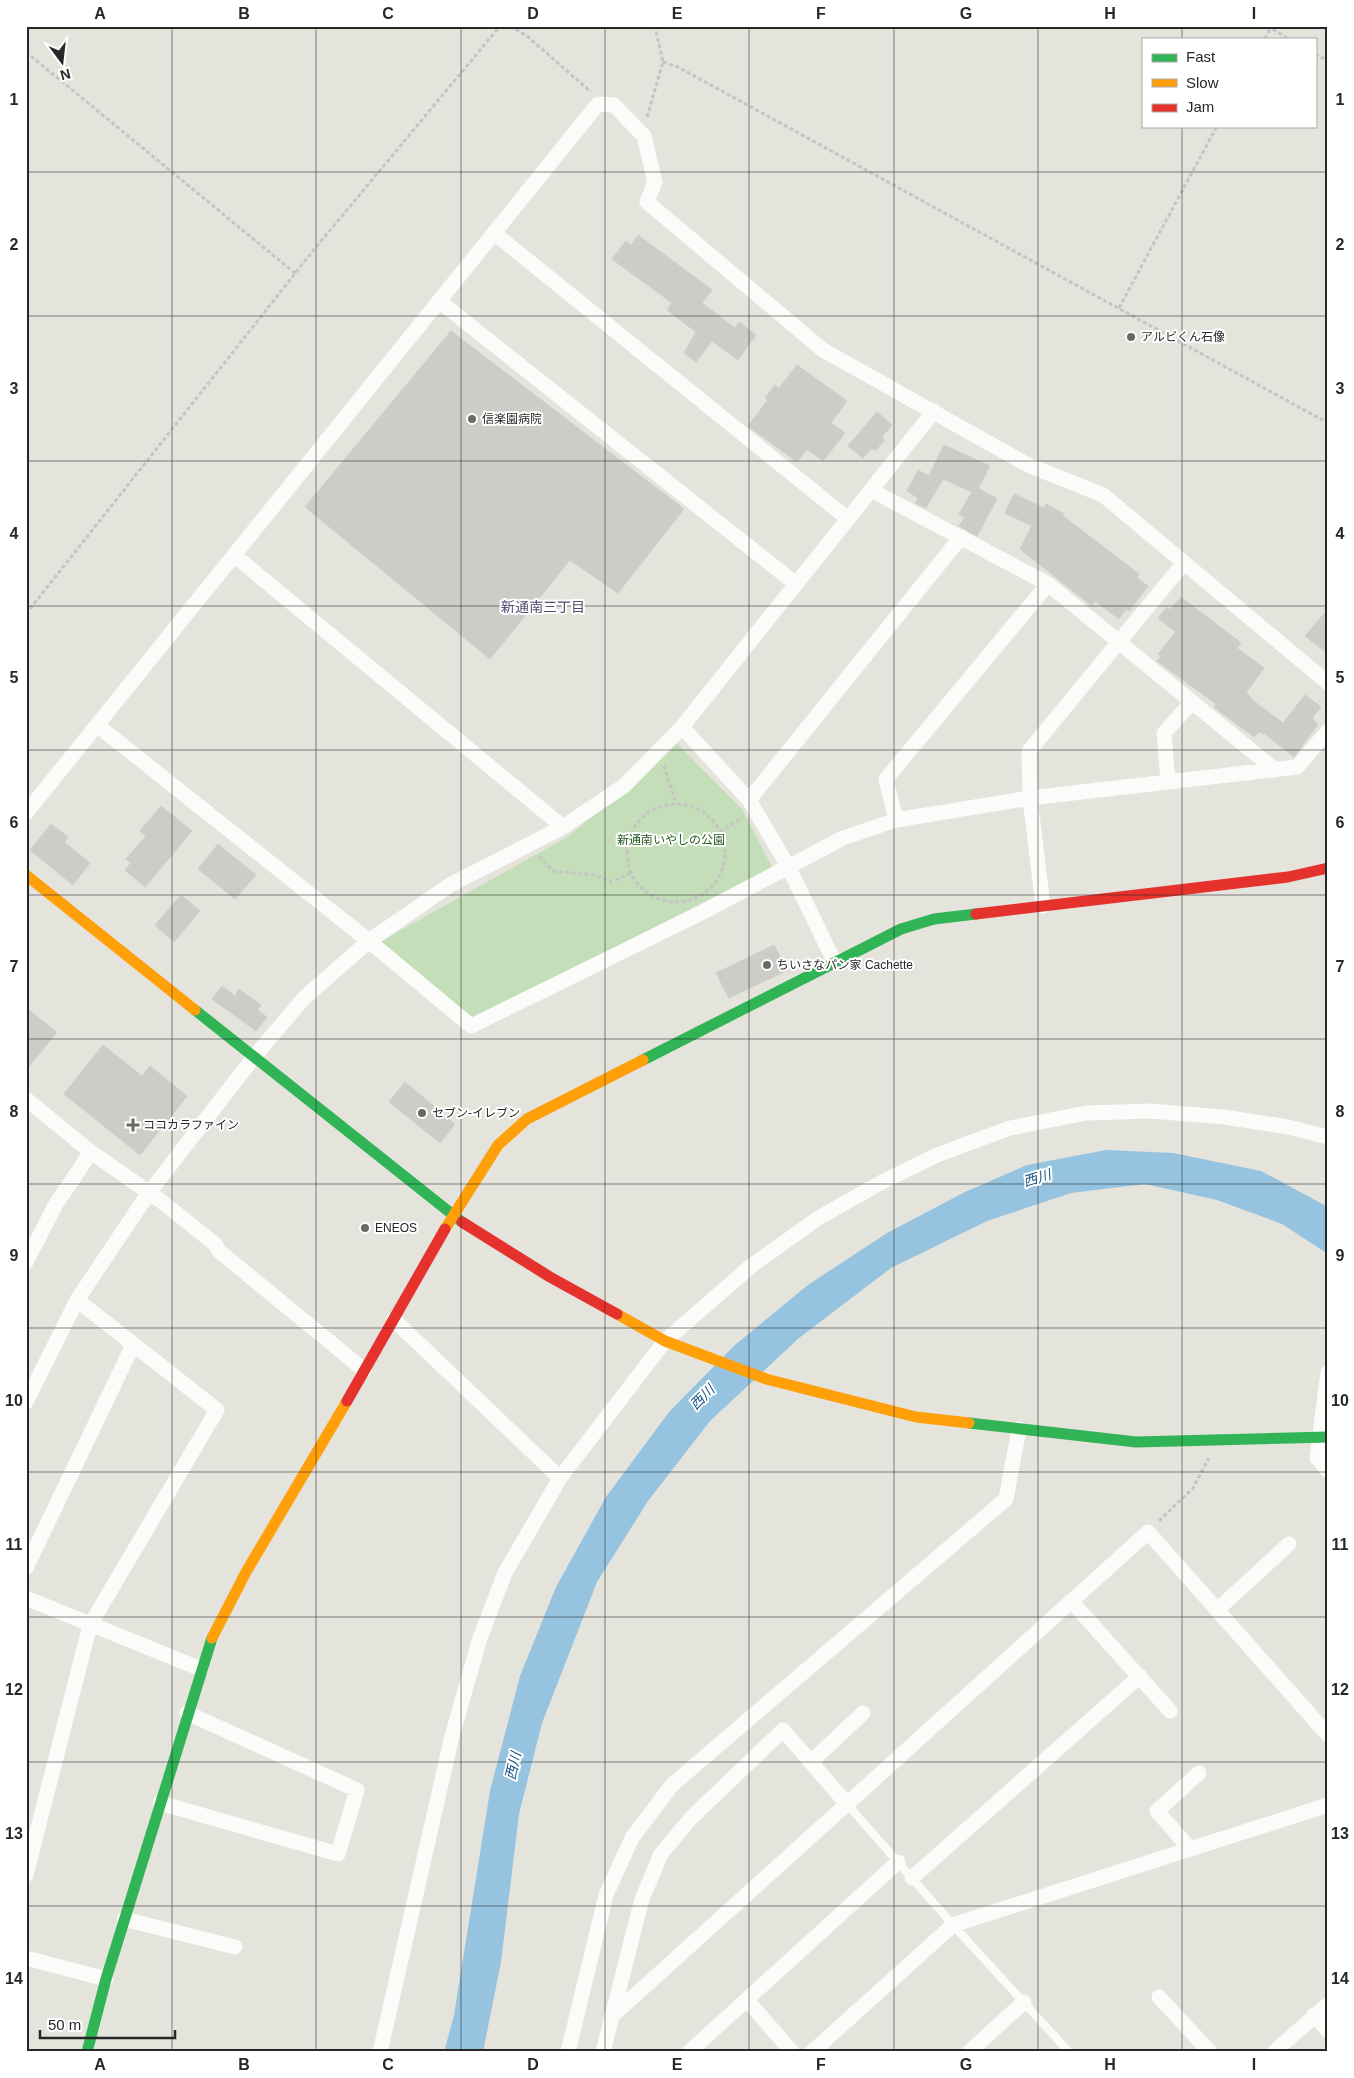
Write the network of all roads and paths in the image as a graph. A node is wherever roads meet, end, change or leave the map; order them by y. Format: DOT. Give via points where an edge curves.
graph roads {
  1 [pos="500,26"];
  2 [pos="510,26"];
  3 [pos="655,26"];
  4 [pos="1270,27"];
  5 [pos="1287,38"];
  6 [pos="26,52"];
  7 [pos="1316,55"];
  8 [pos="1328,61"];
  9 [pos="663,62"];
  10 [pos="598,104"];
  11 [pos="1216,128"];
  12 [pos="644,136"];
  13 [pos="494,233"];
  14 [pos="296,274"];
  15 [pos="439,301"];
  16 [pos="1119,308"];
  17 [pos="934,411"];
  18 [pos="1328,422"];
  19 [pos="871,490"];
  20 [pos="848,519"];
  21 [pos="960,537"];
  22 [pos="235,556"];
  23 [pos="1183,564"];
  24 [pos="796,584"];
  25 [pos="1048,584"];
  26 [pos="26,614"];
  27 [pos="1119,642"];
  28 [pos="1328,683"];
  29 [pos="1192,702"];
  30 [pos="98,726"];
  31 [pos="682,727"];
  32 [pos="1328,731"];
  33 [pos="662,757"];
  34 [pos="1275,770"];
  35 [pos="1168,782"];
  36 [pos="1030,798"];
  37 [pos="676,804"];
  38 [pos="747,808"];
  39 [pos="26,813"];
  40 [pos="896,820"];
  41 [pos="563,827"];
  42 [pos="720,832"];
  43 [pos="537,854"];
  44 [pos="788,866"];
  45 [pos="1328,868"];
  46 [pos="630,873"];
  47 [pos="26,875"];
  48 [pos="1043,906"];
  49 [pos="369,941"];
  50 [pos="835,963"];
  51 [pos="254,1057"];
  52 [pos="28,1102"];
  53 [pos="1328,1137"];
  54 [pos="91,1152"];
  55 [pos="148,1194"];
  56 [pos="452,1215"];
  57 [pos="26,1262"];
  58 [pos="77,1300"];
  59 [pos="394,1320"];
  60 [pos="665,1341"];
  61 [pos="133,1345"];
  62 [pos="364,1370"];
  63 [pos="1328,1372"];
  64 [pos="26,1402"];
  65 [pos="1019,1429"];
  66 [pos="1324,1437"];
  67 [pos="1218,1440"];
  68 [pos="1328,1471"];
  69 [pos="560,1478"];
  70 [pos="1148,1532"];
  71 [pos="1289,1544"];
  72 [pos="26,1568"];
  73 [pos="26,1598"];
  74 [pos="1071,1600"];
  75 [pos="1217,1610"];
  76 [pos="90,1625"];
  77 [pos="201,1669"];
  78 [pos="1140,1676"];
  79 [pos="1170,1711"];
  80 [pos="187,1713"];
  81 [pos="863,1713"];
  82 [pos="1328,1735"];
  83 [pos="811,1762"];
  84 [pos="1198,1773"];
  85 [pos="160,1803"];
  86 [pos="847,1804"];
  87 [pos="1328,1805"];
  88 [pos="1190,1849"];
  89 [pos="898,1862"];
  90 [pos="27,1867"];
  91 [pos="912,1878"];
  92 [pos="124,1919"];
  93 [pos="953,1926"];
  94 [pos="235,1947"];
  95 [pos="26,1958"];
  96 [pos="106,1979"];
  97 [pos="1159,1997"];
  98 [pos="747,2000"];
  99 [pos="1024,2002"];
  100 [pos="1328,2004"];
  101 [pos="1314,2015"];
  102 [pos="611,2017"];
  103 [pos="1328,2031"];
  104 [pos="87,2052"];
  105 [pos="380,2052"];
  106 [pos="568,2052"];
  107 [pos="603,2052"];
  108 [pos="689,2052"];
  109 [pos="792,2052"];
  110 [pos="812,2052"];
  111 [pos="969,2052"];
  112 [pos="1069,2052"];
  113 [pos="1210,2052"];
  114 [pos="1274,2052"];
  1 -- 14 [label="path"];
  2 -- 10 [label="path" via="527,36 588,88"];
  3 -- 9 [label="path"];
  4 -- 5 [label="path"];
  6 -- 14 [label="path"];
  7 -- 8 [label="path"];
  9 -- 12 [label="path"];
  9 -- 16 [label="path" via="678,66"];
  10 -- 12 [label="street" via="614,105"];
  10 -- 13 [label="street"];
  11 -- 16 [label="path"];
  12 -- 17 [label="street" via="655,182 647,202 823,350"];
  13 -- 15 [label="street"];
  13 -- 20 [label="street"];
  14 -- 26 [label="path"];
  15 -- 22 [label="street"];
  15 -- 24 [label="street"];
  16 -- 18 [label="path"];
  17 -- 19 [label="street"];
  17 -- 23 [label="street" via="1028,465 1103,495"];
  19 -- 20 [label="street"];
  19 -- 21 [label="street"];
  20 -- 24 [label="street"];
  21 -- 25 [label="street"];
  21 -- 38 [label="street"];
  22 -- 30 [label="street"];
  22 -- 41 [label="street"];
  23 -- 27 [label="street"];
  23 -- 28 [label="street"];
  24 -- 31 [label="street"];
  25 -- 27 [label="street"];
  25 -- 40 [label="street" via="886,779"];
  27 -- 29 [label="street"];
  27 -- 36 [label="street" via="1028,751"];
  29 -- 34 [label="street"];
  29 -- 35 [label="street" via="1164,733"];
  30 -- 39 [label="street"];
  30 -- 49 [label="street"];
  31 -- 38 [label="street"];
  31 -- 41 [label="street" via="624,786"];
  32 -- 34 [label="street" via="1297,767"];
  33 -- 37 [label="path"];
  34 -- 35 [label="street"];
  35 -- 36 [label="street"];
  36 -- 40 [label="street"];
  36 -- 48 [label="street"];
  37 -- 42 [label="path" via="697,809"];
  37 -- 46 [label="path" via="645,814 632,831 626,852"];
  38 -- 42 [label="path"];
  38 -- 44 [label="street"];
  40 -- 44 [label="street" via="843,838"];
  41 -- 49 [label="street" via="450,885"];
  42 -- 46 [label="path" via="725,854 722,870 714,885 696,898 677,902 658,899 642,889"];
  43 -- 46 [label="path" via="552,871 595,876 611,882"];
  44 -- 49 [label="street" via="704,912 471,1026"];
  44 -- 50 [label="street"];
  45 -- 48 [label="street" via="1288,877"];
  47 -- 51 [label="street"];
  48 -- 50 [label="street" via="934,919 901,929"];
  49 -- 51 [label="street" via="304,998"];
  50 -- 56 [label="street" via="527,1119 498,1145"];
  51 -- 55 [label="street"];
  51 -- 56 [label="street"];
  52 -- 54 [label="street"];
  53 -- 60 [label="street" via="1224,1117 1151,1111 1086,1113 1010,1128 937,1155 820,1217 751,1266"];
  54 -- 55 [label="street"];
  54 -- 57 [label="street" via="56,1204"];
  55 -- 58 [label="street"];
  55 -- 62 [label="street" via="215,1244 219,1251"];
  56 -- 59 [label="street"];
  56 -- 60 [label="street" via="550,1277"];
  58 -- 61 [label="street"];
  58 -- 64 [label="street"];
  59 -- 62 [label="street"];
  59 -- 69 [label="street"];
  60 -- 65 [label="street" via="766,1379 916,1417"];
  60 -- 69 [label="street"];
  61 -- 72 [label="street"];
  61 -- 76 [label="street" via="217,1410"];
  62 -- 77 [label="street" via="246,1572 216,1628"];
  63 -- 66 [label="street"];
  65 -- 67 [label="street" via="1136,1442"];
  65 -- 106 [label="street" via="1006,1499 672,1785 632,1838 606,1895"];
  66 -- 67 [label="street"];
  66 -- 68 [label="street" via="1317,1458"];
  67 -- 70 [label="path" via="1193,1488"];
  69 -- 105 [label="street" via="504,1573 480,1638 452,1736"];
  70 -- 74 [label="street"];
  70 -- 75 [label="street"];
  71 -- 75 [label="street"];
  73 -- 76 [label="street"];
  74 -- 78 [label="street"];
  74 -- 86 [label="street"];
  75 -- 82 [label="street"];
  76 -- 77 [label="street"];
  76 -- 90 [label="street"];
  77 -- 80 [label="street"];
  78 -- 79 [label="street"];
  78 -- 91 [label="street"];
  80 -- 85 [label="street"];
  80 -- 85 [label="street" via="357,1790 338,1854"];
  81 -- 83 [label="street"];
  83 -- 86 [label="street"];
  83 -- 102 [label="street" via="783,1730 691,1818 662,1854 642,1899"];
  84 -- 88 [label="street" via="1157,1811"];
  85 -- 92 [label="street"];
  86 -- 89 [label="lane"];
  86 -- 102 [label="street"];
  87 -- 88 [label="street"];
  88 -- 93 [label="street"];
  89 -- 91 [label="lane"];
  89 -- 98 [label="street"];
  91 -- 93 [label="lane"];
  92 -- 94 [label="street"];
  92 -- 96 [label="street"];
  93 -- 99 [label="lane"];
  93 -- 110 [label="street"];
  95 -- 96 [label="street"];
  96 -- 104 [label="street"];
  97 -- 113 [label="street"];
  98 -- 108 [label="street"];
  98 -- 109 [label="street"];
  99 -- 111 [label="street"];
  99 -- 112 [label="lane"];
  100 -- 101 [label="street"];
  101 -- 103 [label="street"];
  101 -- 114 [label="street"];
  102 -- 107 [label="street"];
}
